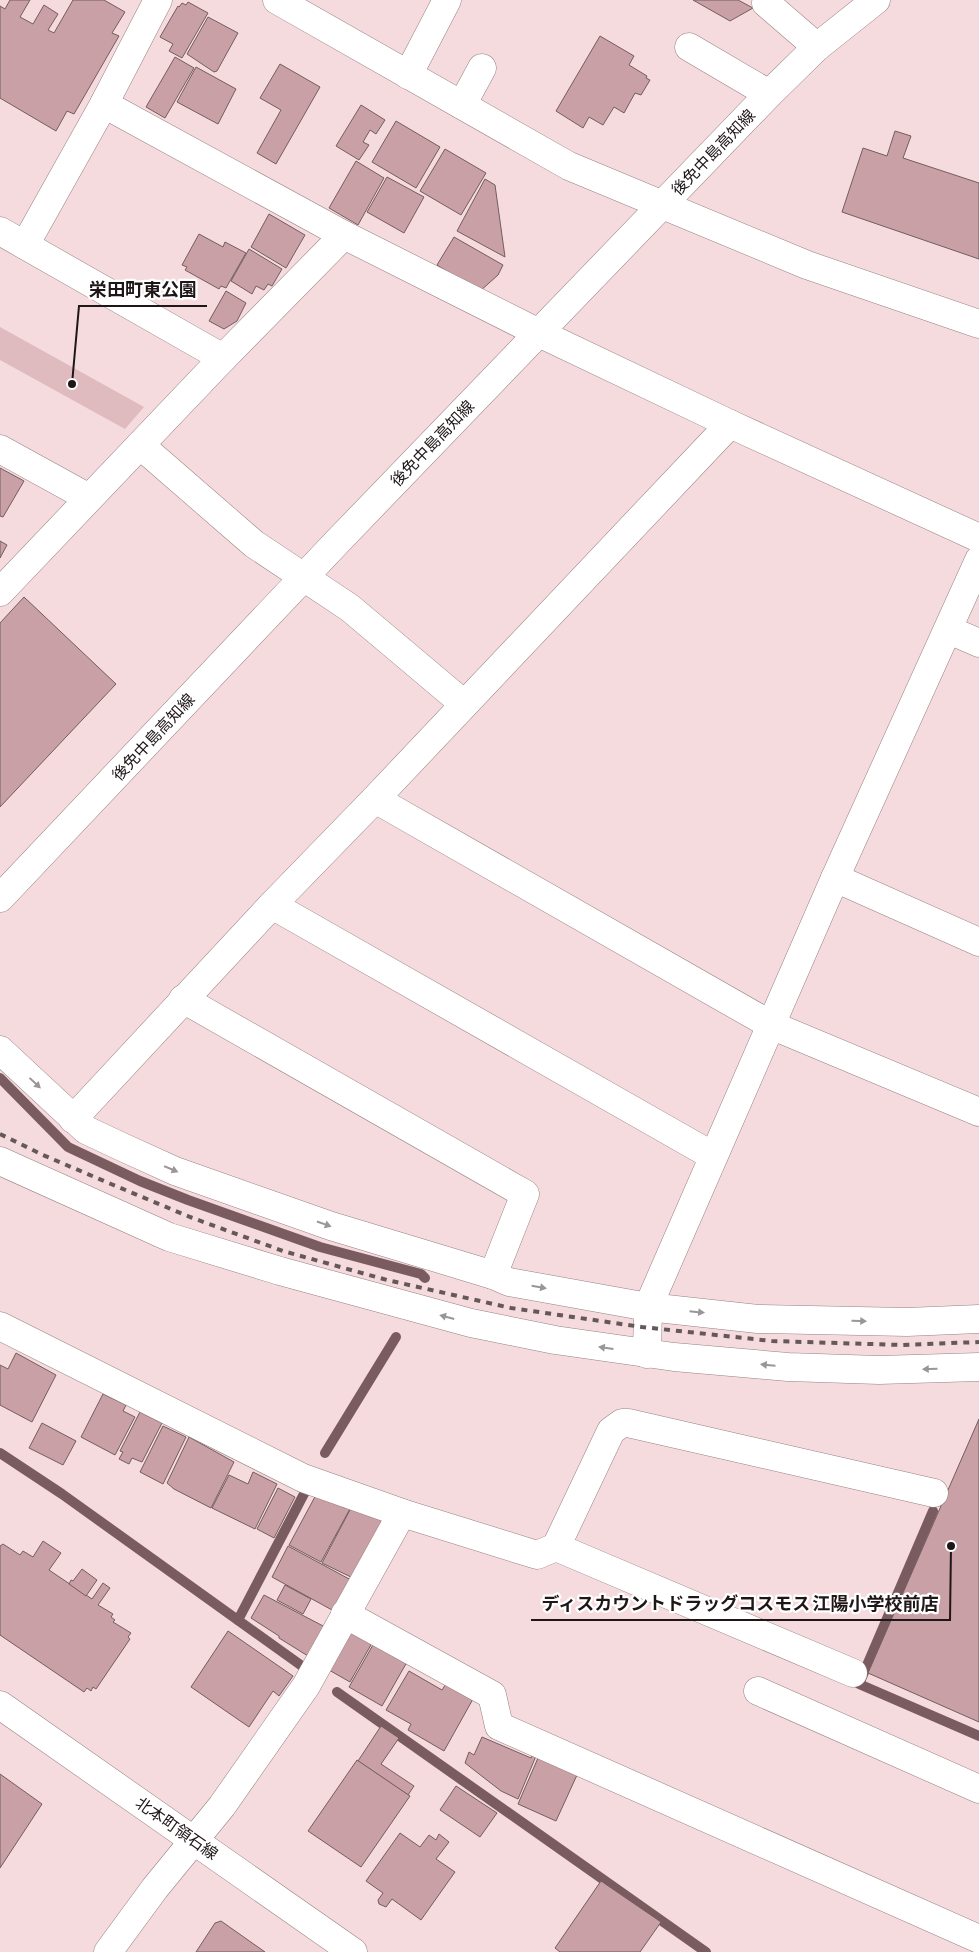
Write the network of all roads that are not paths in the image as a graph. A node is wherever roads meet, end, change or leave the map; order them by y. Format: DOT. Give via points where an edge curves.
graph roads {
  1 [pos="158,0"];
  2 [pos="276,0"];
  3 [pos="447,0"];
  4 [pos="768,0"];
  5 [pos="876,0"];
  6 [pos="689,47"];
  7 [pos="818,47"];
  8 [pos="482,68"];
  9 [pos="408,75"];
  10 [pos="769,94"];
  11 [pos="104,104"];
  12 [pos="462,106"];
  13 [pos="662,205"];
  14 [pos="0,231"];
  15 [pos="344,235"];
  16 [pos="25,245"];
  17 [pos="979,324"];
  18 [pos="538,333"];
  19 [pos="223,358"];
  20 [pos="730,424"];
  21 [pos="140,445"];
  22 [pos="0,449"];
  23 [pos="89,498"];
  24 [pos="979,538"];
  25 [pos="979,560"];
  26 [pos="304,578"];
  27 [pos="0,592"];
  28 [pos="949,630"];
  29 [pos="979,643"];
  30 [pos="464,704"];
  31 [pos="375,799"];
  32 [pos="836,878"];
  33 [pos="0,898"];
  34 [pos="272,904"];
  35 [pos="979,942"];
  36 [pos="183,999"];
  37 [pos="771,1025"];
  38 [pos="0,1050"];
  39 [pos="979,1112"];
  40 [pos="73,1119"];
  41 [pos="713,1156"];
  42 [pos="0,1161"];
  43 [pos="493,1275"];
  44 [pos="648,1306"];
  45 [pos="979,1320"];
  46 [pos="0,1326"];
  47 [pos="647,1354"];
  48 [pos="979,1367"];
  49 [pos="934,1493"];
  50 [pos="402,1512"];
  51 [pos="556,1547"];
  52 [pos="345,1614"];
  53 [pos="853,1674"];
  54 [pos="758,1691"];
  55 [pos="0,1705"];
  56 [pos="979,1789"];
  57 [pos="193,1840"];
  58 [pos="979,1939"];
  59 [pos="108,1952"];
  60 [pos="353,1952"];
  1 -- 11 [label="street"];
  2 -- 9 [label="street"];
  3 -- 9 [label="street"];
  4 -- 7 [label="street" via="766,3"];
  5 -- 7 [label="street, 後免中島高知線"];
  6 -- 10 [label="street"];
  7 -- 10 [label="street, 後免中島高知線"];
  8 -- 12 [label="street"];
  9 -- 12 [label="street"];
  10 -- 13 [label="street, 後免中島高知線"];
  11 -- 15 [label="street"];
  11 -- 16 [label="street"];
  12 -- 13 [label="street" via="570,166"];
  13 -- 17 [label="street" via="808,265"];
  13 -- 18 [label="street, 後免中島高知線"];
  14 -- 16 [label="street"];
  15 -- 18 [label="street"];
  15 -- 19 [label="street"];
  16 -- 19 [label="street"];
  18 -- 20 [label="street"];
  18 -- 26 [label="street, 後免中島高知線"];
  19 -- 21 [label="street"];
  20 -- 24 [label="street"];
  20 -- 30 [label="street"];
  21 -- 23 [label="street"];
  21 -- 26 [label="street" via="254,544"];
  22 -- 23 [label="street"];
  23 -- 27 [label="street"];
  25 -- 28 [label="street"];
  26 -- 30 [label="street" via="350,608"];
  26 -- 33 [label="street, 後免中島高知線"];
  28 -- 29 [label="street"];
  28 -- 32 [label="street"];
  30 -- 31 [label="street"];
  31 -- 34 [label="street"];
  31 -- 37 [label="street"];
  32 -- 35 [label="street"];
  32 -- 37 [label="street"];
  34 -- 36 [label="street"];
  34 -- 41 [label="street"];
  36 -- 40 [label="street"];
  36 -- 43 [label="street" via="525,1194"];
  37 -- 39 [label="street"];
  37 -- 41 [label="street"];
  38 -- 40 [label="street, one-way"];
  40 -- 43 [label="street, one-way" via="86,1130 175,1171 331,1226"];
  41 -- 44 [label="street"];
  47 -- 42 [label="street, one-way" via="471,1323 280,1271 169,1237"];
  43 -- 44 [label="street, one-way" via="509,1282"];
  44 -- 45 [label="street, one-way" via="758,1318 907,1322"];
  44 -- 47 [label="street"];
  46 -- 50 [label="street" via="303,1478"];
  48 -- 47 [label="street, one-way" via="879,1370 788,1367"];
  49 -- 51 [label="street" via="622,1423 611,1431"];
  50 -- 51 [label="street" via="537,1555"];
  50 -- 52 [label="street"];
  51 -- 53 [label="street"];
  52 -- 57 [label="street" via="306,1686 222,1806"];
  52 -- 58 [label="street" via="492,1695 499,1726"];
  54 -- 56 [label="street"];
  55 -- 57 [label="street, 北本町領石線"];
  57 -- 59 [label="street"];
  57 -- 60 [label="street, 北本町領石線"];
}
